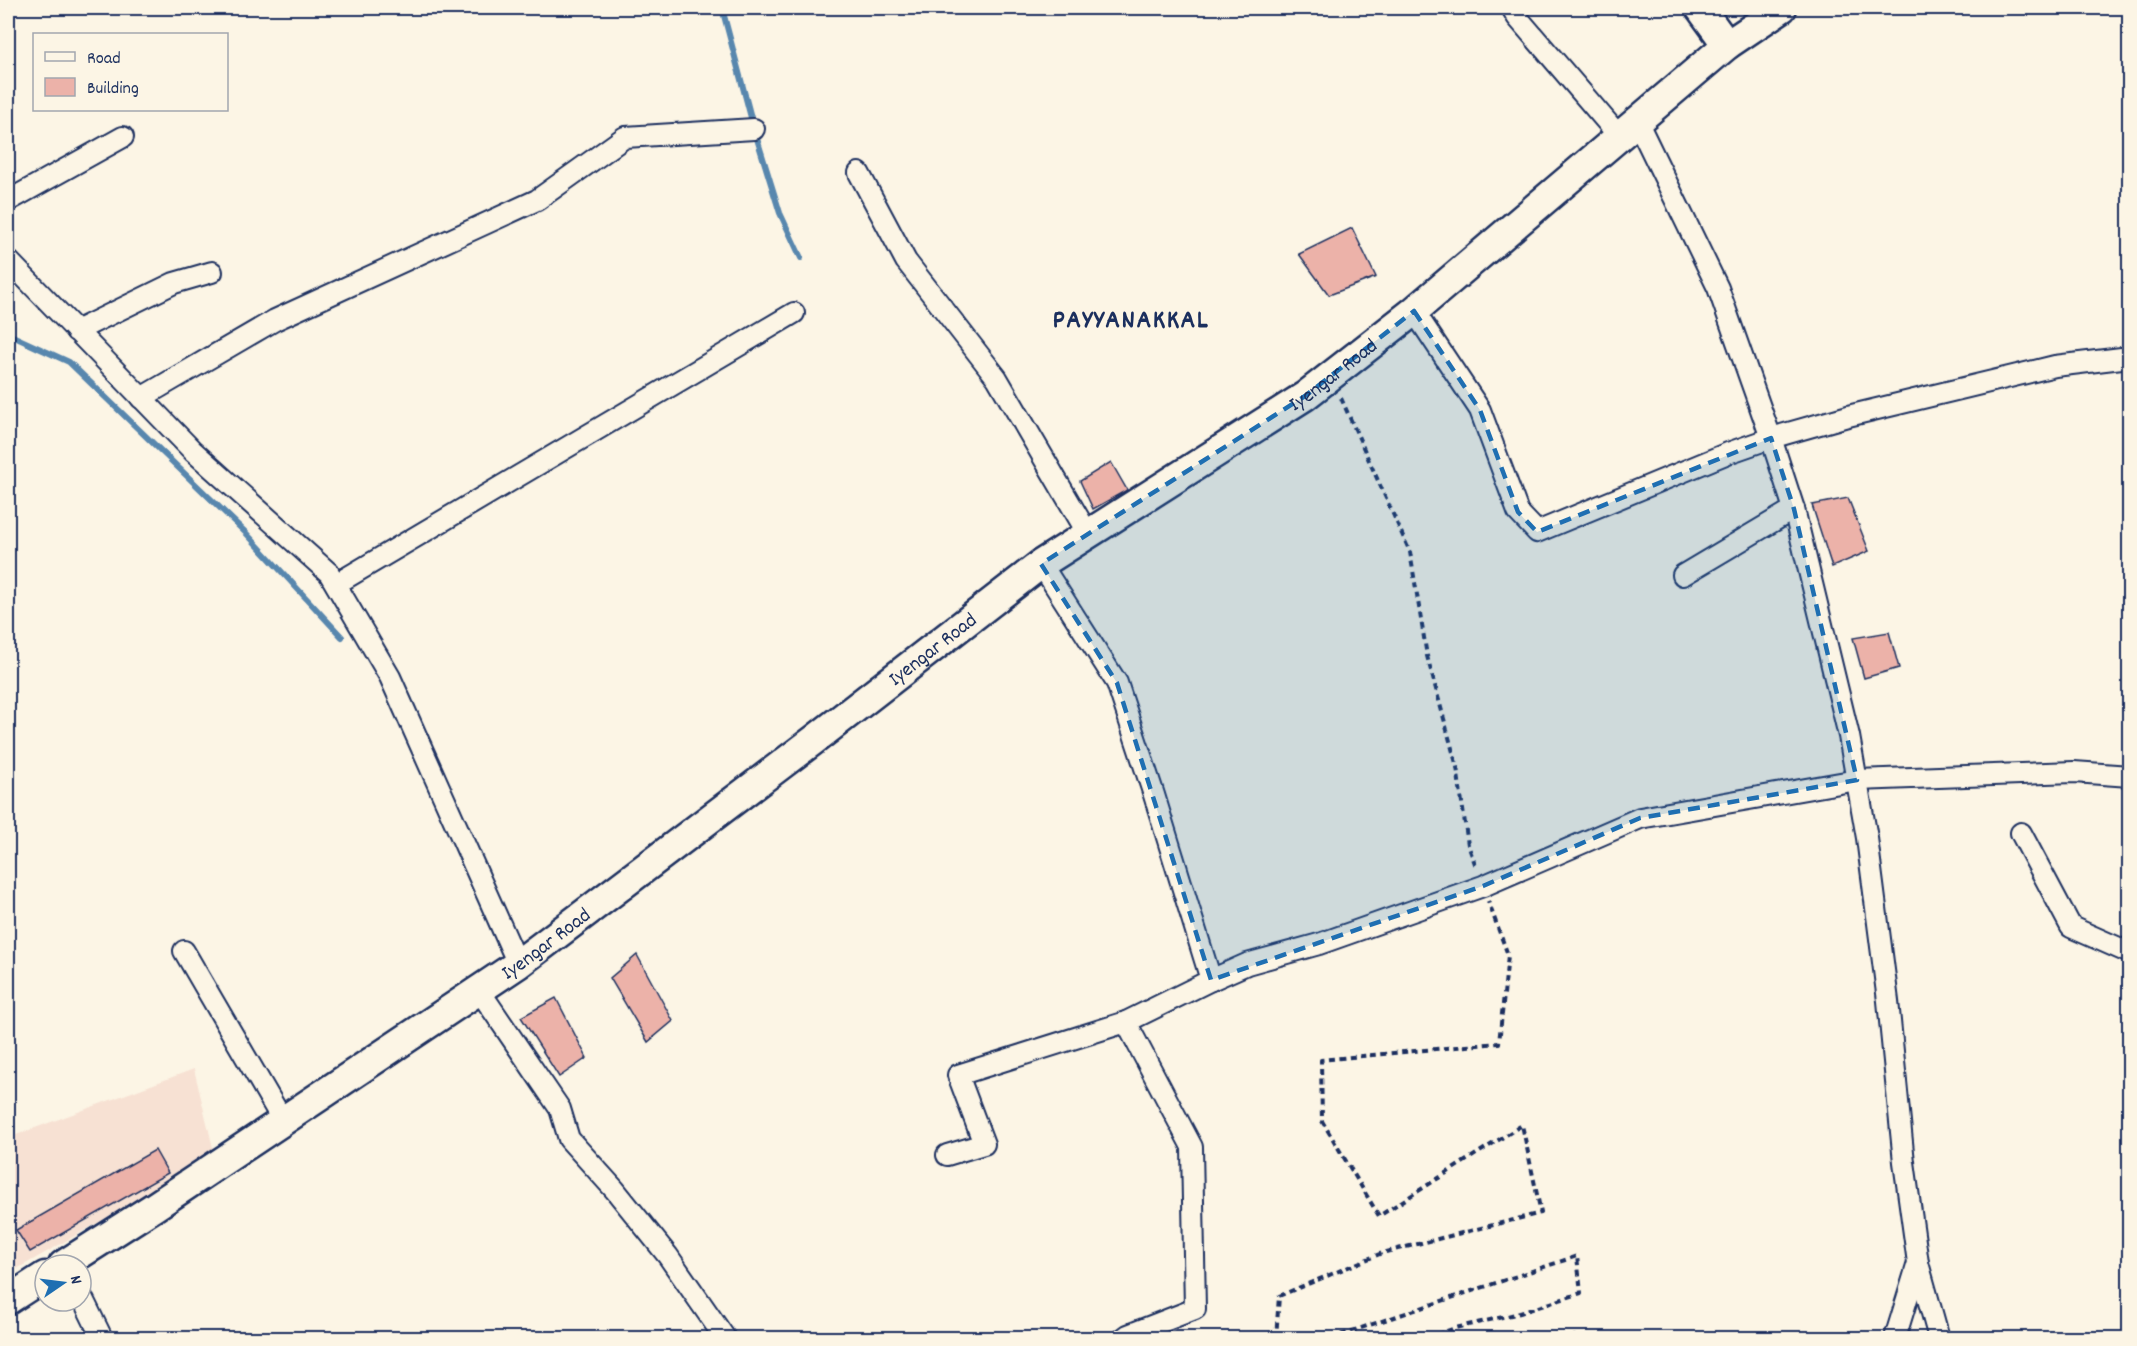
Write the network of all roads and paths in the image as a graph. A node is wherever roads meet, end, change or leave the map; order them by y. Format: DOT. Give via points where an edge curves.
graph roads {
  1 [pos="1512,8"];
  2 [pos="1700,8"];
  3 [pos="1782,8"];
  4 [pos="1726,45"];
  5 [pos="1628,128"];
  6 [pos="754,129"];
  7 [pos="123,136"];
  8 [pos="860,173"];
  9 [pos="8,201"];
  10 [pos="8,260"];
  11 [pos="212,272"];
  12 [pos="1414,311"];
  13 [pos="794,314"];
  14 [pos="76,331"];
  15 [pos="2130,357"];
  16 [pos="1331,375"];
  17 [pos="141,398"];
  18 [pos="1771,438"];
  19 [pos="1794,509"];
  20 [pos="1088,534"];
  21 [pos="1041,564"];
  22 [pos="1683,575"];
  23 [pos="336,584"];
  24 [pos="2130,776"];
  25 [pos="1857,780"];
  26 [pos="2021,833"];
  27 [pos="1483,886"];
  28 [pos="184,951"];
  29 [pos="2130,953"];
  30 [pos="518,964"];
  31 [pos="1211,980"];
  32 [pos="479,990"];
  33 [pos="1126,1022"];
  34 [pos="283,1121"];
  35 [pos="946,1155"];
  36 [pos="81,1253"];
  37 [pos="1918,1263"];
  38 [pos="33,1284"];
  39 [pos="8,1300"];
  40 [pos="90,1313"];
  41 [pos="102,1338"];
  42 [pos="725,1338"];
  43 [pos="1124,1338"];
  44 [pos="1276,1338"];
  45 [pos="1330,1338"];
  46 [pos="1428,1338"];
  47 [pos="1570,1338"];
  48 [pos="1577,1338"];
  49 [pos="1895,1338"];
  50 [pos="1939,1338"];
  1 -- 5 [label="street" via="1516,17"];
  2 -- 4 [label="main road"];
  3 -- 4 [label="main road, Iyengar Road"];
  4 -- 5 [label="main road, Iyengar Road"];
  5 -- 12 [label="main road, Iyengar Road"];
  5 -- 18 [label="street" via="1718,288"];
  6 -- 17 [label="street" via="625,137 537,200 275,320"];
  7 -- 9 [label="street"];
  8 -- 20 [label="street" via="906,261 997,378"];
  10 -- 14 [label="street"];
  11 -- 14 [label="street" via="174,283"];
  12 -- 16 [label="main road, Iyengar Road"];
  12 -- 18 [label="street" via="1480,410 1518,512 1537,532"];
  13 -- 23 [label="street"];
  14 -- 17 [label="street"];
  15 -- 18 [label="street" via="2055,366"];
  16 -- 20 [label="main road, Iyengar Road" via="1305,396"];
  16 -- 27 [label="path" via="1410,552 1427,656 1457,767 1468,845"];
  17 -- 23 [label="street" via="193,451 329,573"];
  18 -- 19 [label="street"];
  19 -- 22 [label="street"];
  19 -- 25 [label="street"];
  20 -- 21 [label="main road, Iyengar Road"];
  21 -- 30 [label="main road, Iyengar Road"];
  21 -- 31 [label="street" via="1117,683"];
  23 -- 30 [label="street" via="390,677"];
  24 -- 25 [label="street" via="2074,772"];
  25 -- 27 [label="street" via="1640,818"];
  25 -- 37 [label="street" via="1872,873"];
  26 -- 29 [label="street" via="2071,927"];
  27 -- 31 [label="street" via="1319,944 1247,964"];
  27 -- 44 [label="path" via="1508,955 1499,1043 1320,1060 1322,1120 1379,1216 1522,1125 1541,1213 1382,1253 1279,1296"];
  28 -- 34 [label="street"];
  30 -- 32 [label="main road, Iyengar Road"];
  31 -- 33 [label="street"];
  32 -- 34 [label="main road, Iyengar Road"];
  32 -- 42 [label="street" via="560,1109 569,1139 668,1256"];
  33 -- 35 [label="street" via="958,1075 984,1144"];
  33 -- 43 [label="street" via="1192,1147 1195,1309"];
  34 -- 36 [label="main road, Iyengar Road"];
  37 -- 49 [label="street"];
  37 -- 50 [label="street"];
  38 -- 39 [label="main road, Iyengar Road"];
  40 -- 41 [label="street"];
  45 -- 46 [label="path" via="1577,1256 1581,1293"];
  47 -- 48 [label="path"];
}
